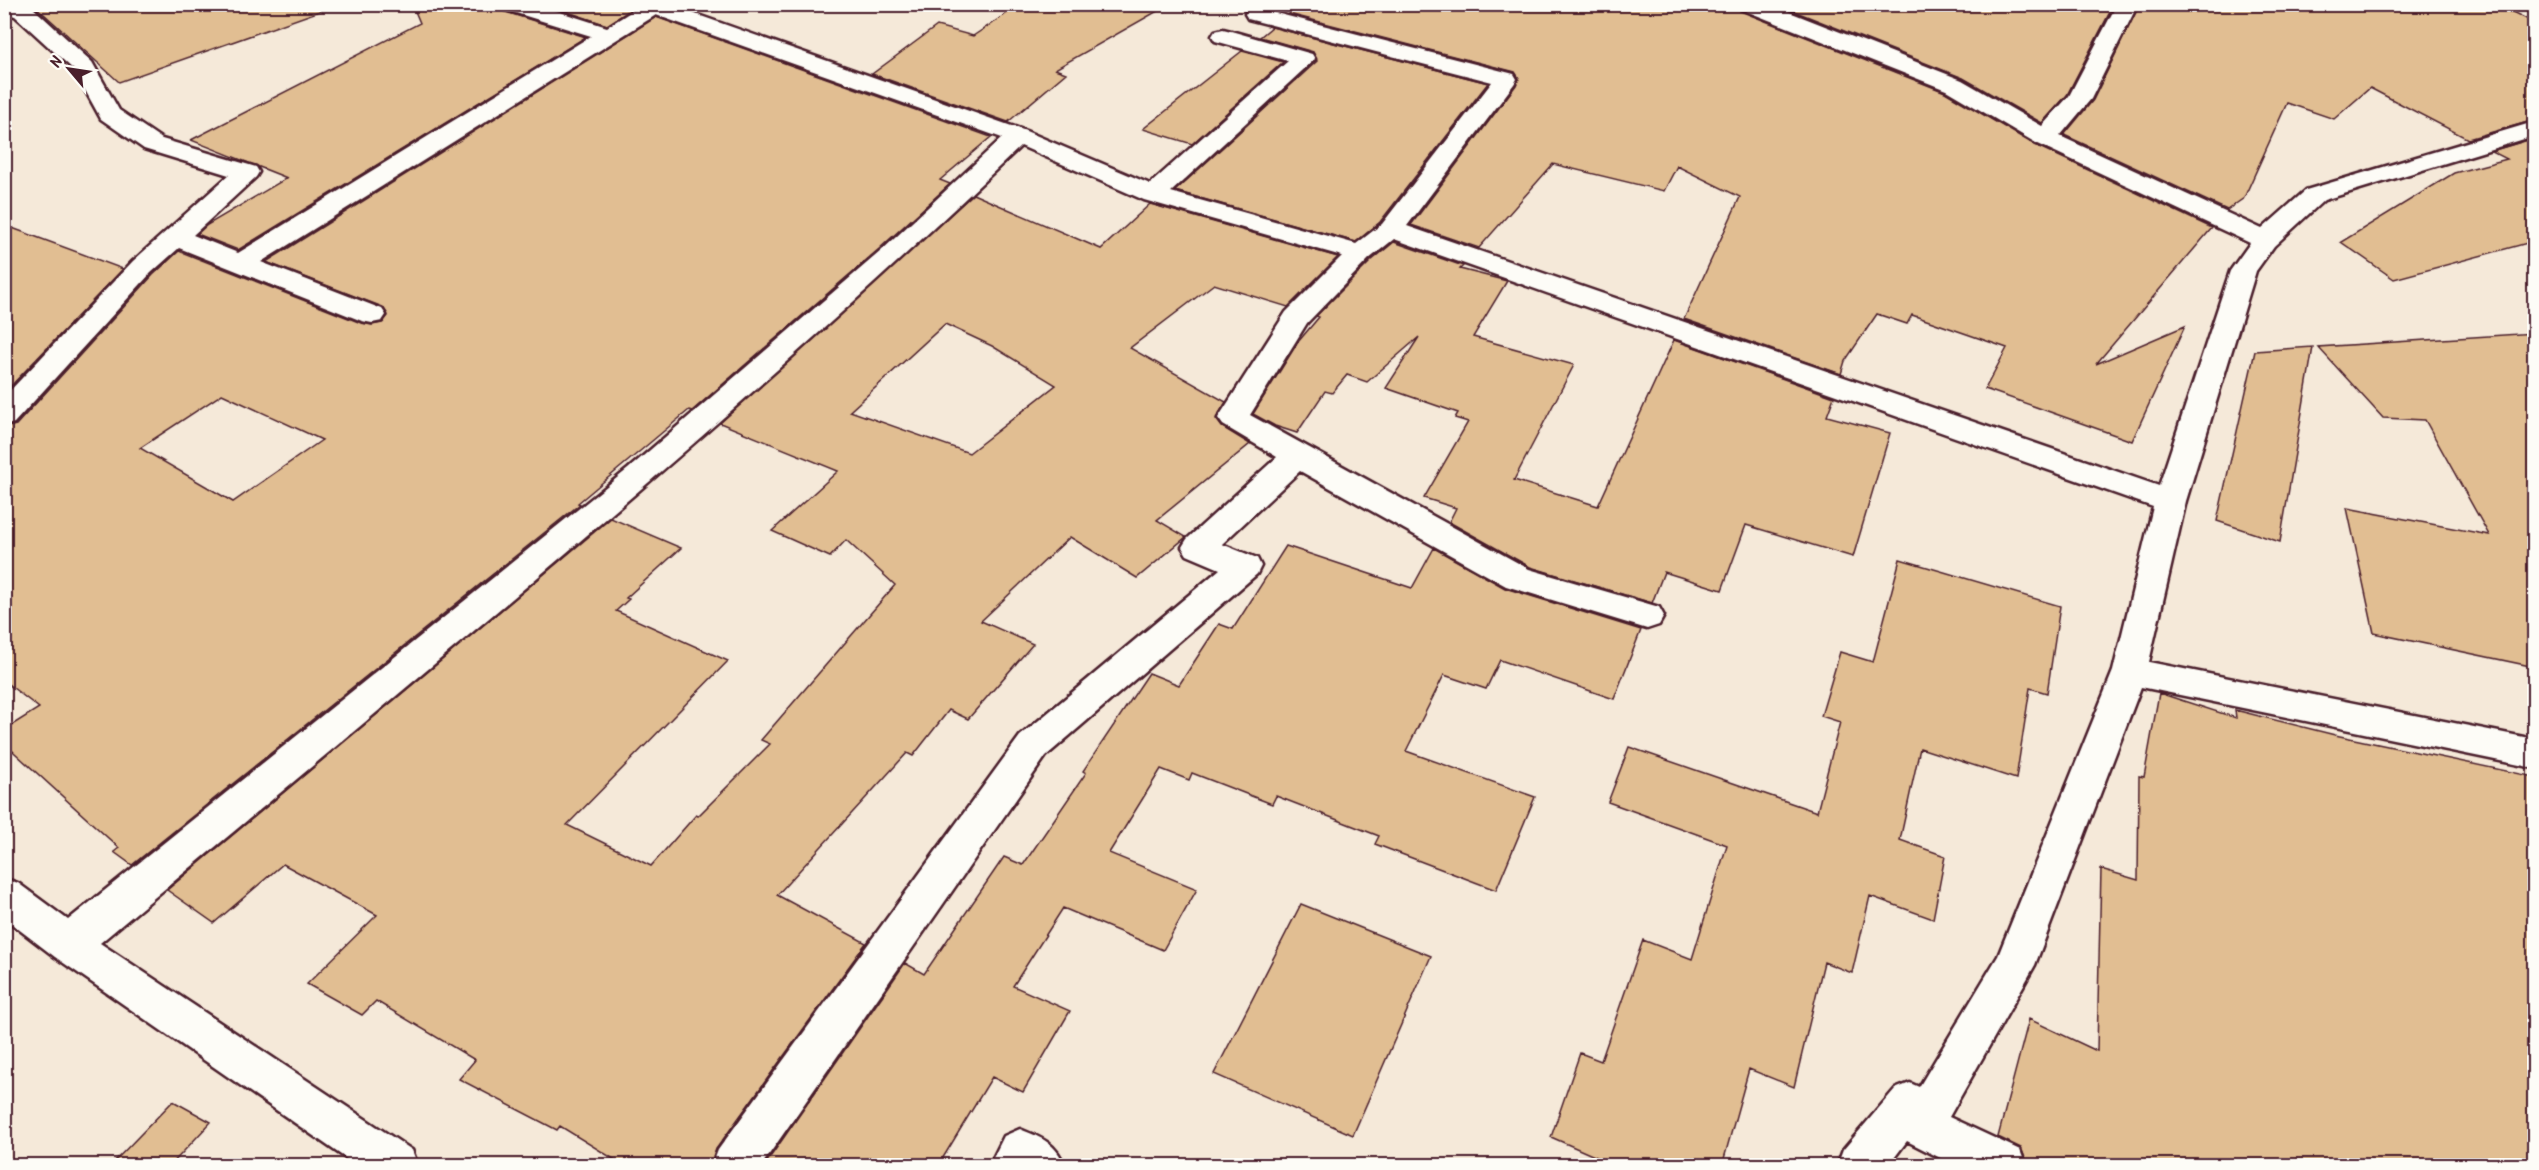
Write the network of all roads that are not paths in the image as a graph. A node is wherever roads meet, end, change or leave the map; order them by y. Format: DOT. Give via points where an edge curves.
graph roads {
  1 [pos="510,4"];
  2 [pos="1749,4"];
  3 [pos="2128,4"];
  4 [pos="4,6"];
  5 [pos="1263,9"];
  6 [pos="610,34"];
  7 [pos="2535,129"];
  8 [pos="1018,136"];
  9 [pos="2045,138"];
  10 [pos="1153,195"];
  11 [pos="1391,229"];
  12 [pos="175,237"];
  13 [pos="2265,240"];
  14 [pos="1360,253"];
  15 [pos="240,263"];
  16 [pos="372,315"];
  17 [pos="4,416"];
  18 [pos="1297,456"];
  19 [pos="2170,501"];
  20 [pos="1647,616"];
  21 [pos="2130,671"];
  22 [pos="2535,754"];
  23 [pos="4,894"];
  24 [pos="69,944"];
  25 [pos="1920,1125"];
  26 [pos="396,1166"];
  27 [pos="734,1166"];
  28 [pos="1011,1166"];
  29 [pos="1043,1166"];
  30 [pos="1859,1166"];
  31 [pos="2004,1166"];
  1 -- 6 [label="street"];
  2 -- 9 [label="street" via="1954,85"];
  3 -- 9 [label="street" via="2079,99"];
  4 -- 12 [label="street" via="23,11 84,67 109,114 153,144 247,172"];
  5 -- 10 [label="street" via="1223,36 1304,59"];
  5 -- 11 [label="street" via="1506,79"];
  6 -- 8 [label="street" via="654,6"];
  6 -- 15 [label="street"];
  7 -- 13 [label="street" via="2315,195"];
  8 -- 10 [label="street"];
  8 -- 24 [label="street" via="890,256 639,476"];
  9 -- 13 [label="street"];
  10 -- 14 [label="street"];
  11 -- 14 [label="street"];
  11 -- 19 [label="street"];
  12 -- 15 [label="street"];
  12 -- 17 [label="street" via="142,267"];
  13 -- 19 [label="street" via="2243,271"];
  14 -- 18 [label="street" via="1296,318 1233,418"];
  15 -- 16 [label="street"];
  18 -- 20 [label="street" via="1518,578"];
  18 -- 27 [label="street" via="1198,547 1245,566 1033,746"];
  19 -- 21 [label="street"];
  21 -- 22 [label="street"];
  21 -- 25 [label="street" via="2015,965"];
  23 -- 24 [label="street"];
  24 -- 26 [label="street"];
  25 -- 30 [label="street" via="1910,1104"];
  25 -- 31 [label="street"];
  28 -- 29 [label="street" via="1020,1151"];
}
